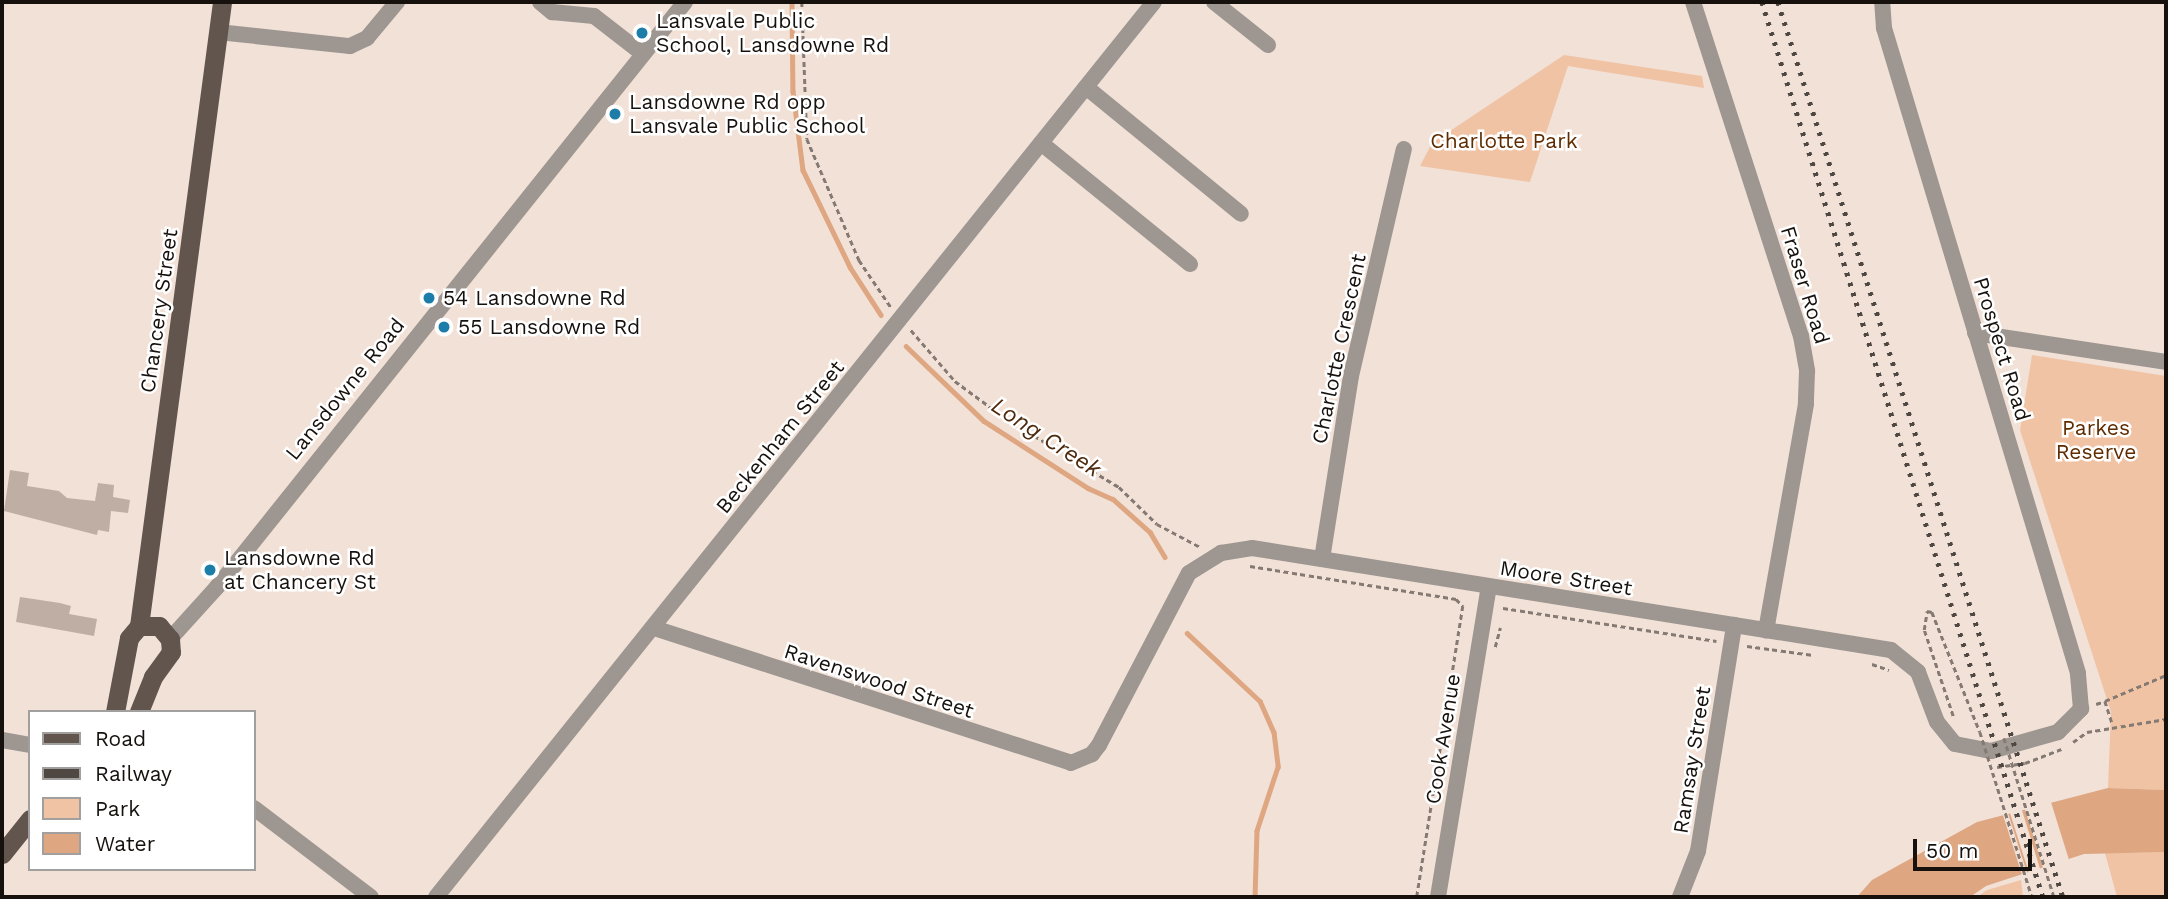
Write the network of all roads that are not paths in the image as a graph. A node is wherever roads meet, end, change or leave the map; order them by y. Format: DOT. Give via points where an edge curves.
graph roads {
  1 [pos="222,2"];
  2 [pos="397,2"];
  3 [pos="540,2"];
  4 [pos="685,2"];
  5 [pos="1154,2"];
  6 [pos="1214,2"];
  7 [pos="1693,2"];
  8 [pos="1882,2"];
  9 [pos="218,32"];
  10 [pos="1268,45"];
  11 [pos="643,54"];
  12 [pos="1086,87"];
  13 [pos="1041,143"];
  14 [pos="1404,149"];
  15 [pos="1241,214"];
  16 [pos="1190,264"];
  17 [pos="1975,334"];
  18 [pos="2166,362"];
  19 [pos="1322,559"];
  20 [pos="1489,587"];
  21 [pos="1734,625"];
  22 [pos="139,626"];
  23 [pos="654,628"];
  24 [pos="1766,630"];
  25 [pos="170,639"];
  26 [pos="2081,709"];
  27 [pos="115,710"];
  28 [pos="140,710"];
  29 [pos="2,740"];
  30 [pos="28,745"];
  31 [pos="1092,754"];
  32 [pos="256,810"];
  33 [pos="28,822"];
  34 [pos="2,854"];
  35 [pos="371,897"];
  36 [pos="436,897"];
  37 [pos="1438,897"];
  38 [pos="1680,897"];
  1 -- 9 [label="main road, Chancery Street"];
  2 -- 9 [label="street" via="366,38 349,46"];
  3 -- 11 [label="street" via="552,12 594,16"];
  4 -- 11 [label="street, Lansdowne Road"];
  5 -- 12 [label="street, Beckenham Street"];
  6 -- 10 [label="street"];
  7 -- 24 [label="street, Fraser Road" via="1801,336 1807,371 1806,404"];
  8 -- 17 [label="street, Prospect Road" via="1884,28"];
  9 -- 22 [label="main road, Chancery Street"];
  11 -- 25 [label="street, Lansdowne Road" via="217,587"];
  12 -- 13 [label="street, Beckenham Street"];
  12 -- 15 [label="street"];
  13 -- 16 [label="street"];
  13 -- 23 [label="street, Beckenham Street"];
  14 -- 19 [label="street, Charlotte Crescent" via="1351,376"];
  17 -- 18 [label="street"];
  17 -- 26 [label="street, Prospect Road" via="2078,673"];
  19 -- 20 [label="street, Moore Street"];
  19 -- 31 [label="street, Moore Street" via="1252,548 1221,553 1199,563 1178,590"];
  20 -- 21 [label="street, Moore Street"];
  20 -- 37 [label="street, Cook Avenue"];
  21 -- 24 [label="street, Moore Street"];
  21 -- 38 [label="street, Ramsay Street" via="1698,851"];
  22 -- 25 [label="main road" via="159,626"];
  22 -- 27 [label="main road, Chancery Street" via="129,638"];
  23 -- 31 [label="street, Ravenswood Street" via="1058,760 1071,763"];
  23 -- 36 [label="street, Beckenham Street"];
  24 -- 26 [label="street, Moore Street" via="1902,655 1918,672 1944,734 1968,750 1991,751 2036,740 2068,725"];
  25 -- 28 [label="main road" via="170,657 153,677"];
  29 -- 30 [label="street"];
  32 -- 35 [label="street"];
  33 -- 34 [label="main road"];
}
